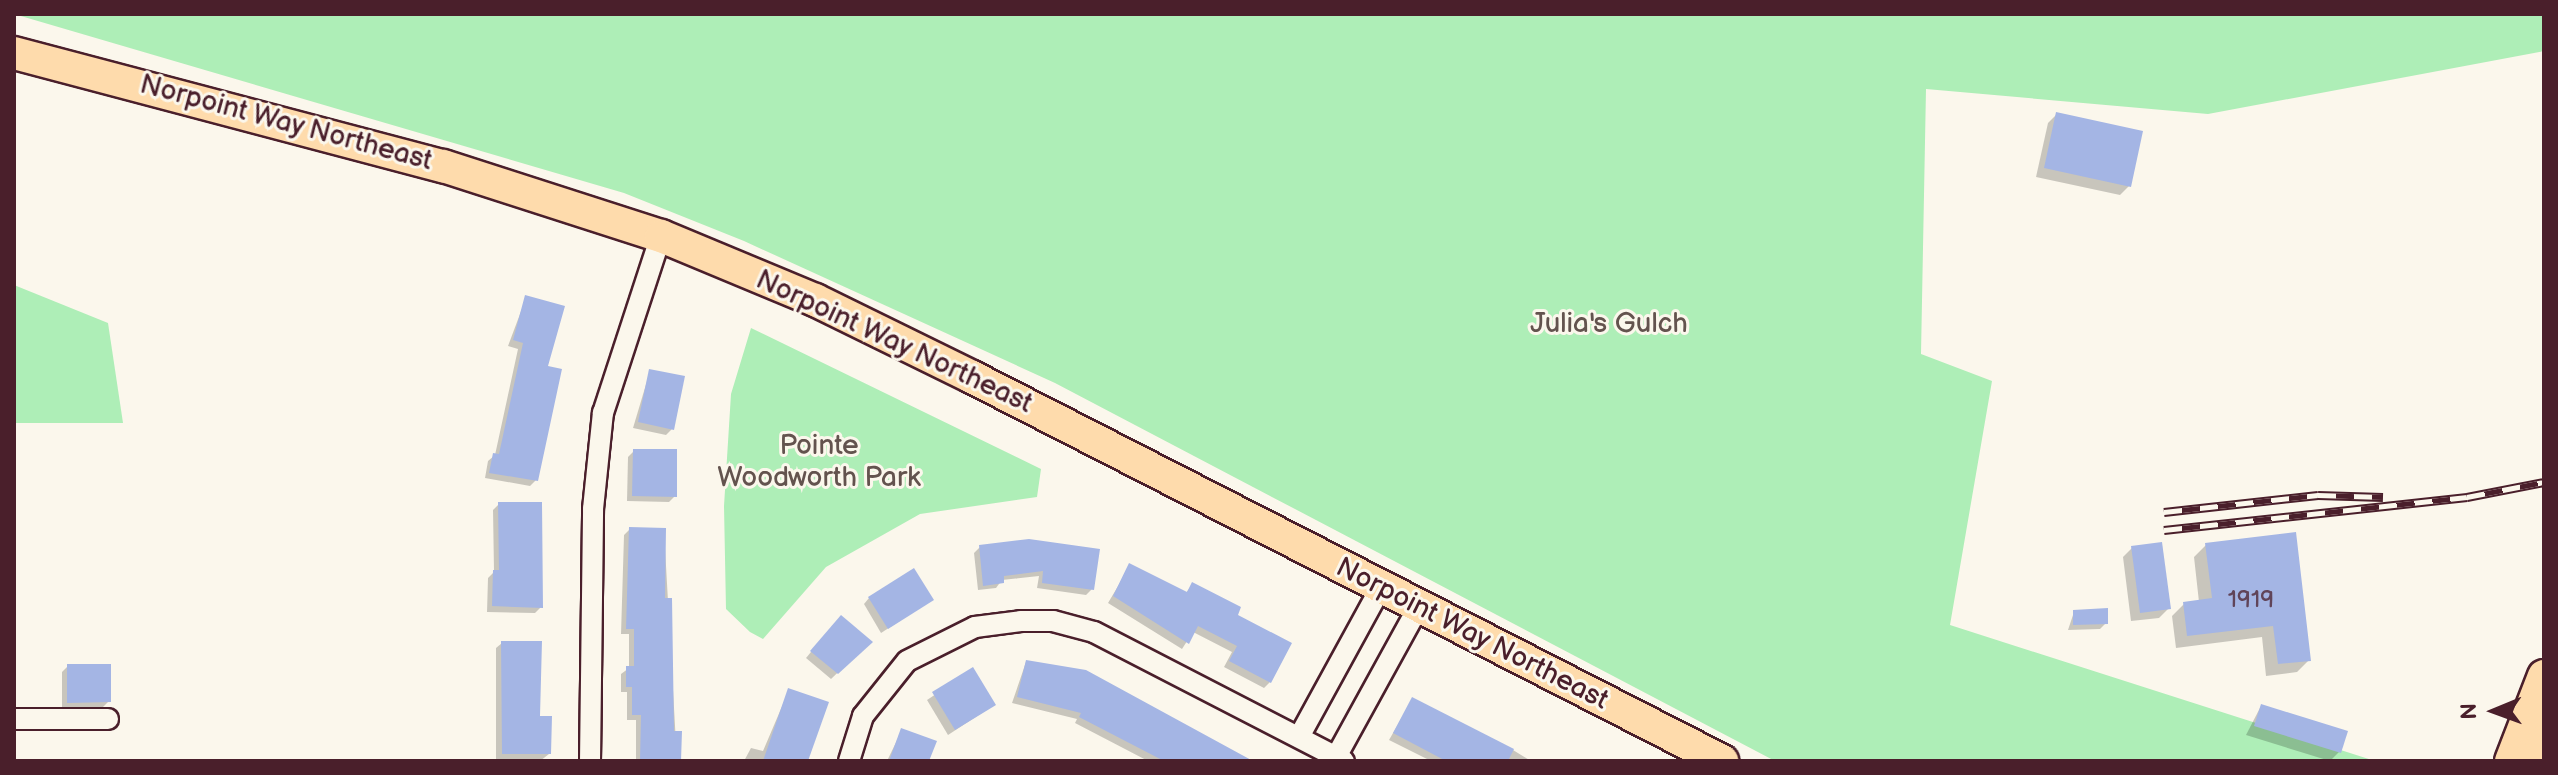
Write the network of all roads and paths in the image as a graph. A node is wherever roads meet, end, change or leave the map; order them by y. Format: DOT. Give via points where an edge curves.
graph roads {
  1 [pos="14,53"];
  2 [pos="661,236"];
  3 [pos="1380,589"];
  4 [pos="1418,608"];
  5 [pos="2544,676"];
  6 [pos="14,719"];
  7 [pos="108,719"];
  8 [pos="1299,737"];
  9 [pos="2544,741"];
  10 [pos="1340,759"];
  11 [pos="590,761"];
  12 [pos="849,761"];
  13 [pos="1722,761"];
  14 [pos="2511,761"];
  15 [pos="2536,761"];
  1 -- 2 [label="main road, Norpoint Way Northeast" via="443,166"];
  2 -- 3 [label="main road, Norpoint Way Northeast" via="815,300 972,377"];
  2 -- 11 [label="street" via="603,413 593,509"];
  3 -- 4 [label="main road, Norpoint Way Northeast"];
  3 -- 8 [label="street"];
  4 -- 10 [label="street"];
  4 -- 13 [label="main road, Norpoint Way Northeast"];
  5 -- 14 [label="main road"];
  6 -- 7 [label="street"];
  8 -- 10 [label="street"];
  8 -- 12 [label="street" via="1094,632 1053,621 1021,621 975,627 907,661 863,716"];
  9 -- 15 [label="main road"];
}
